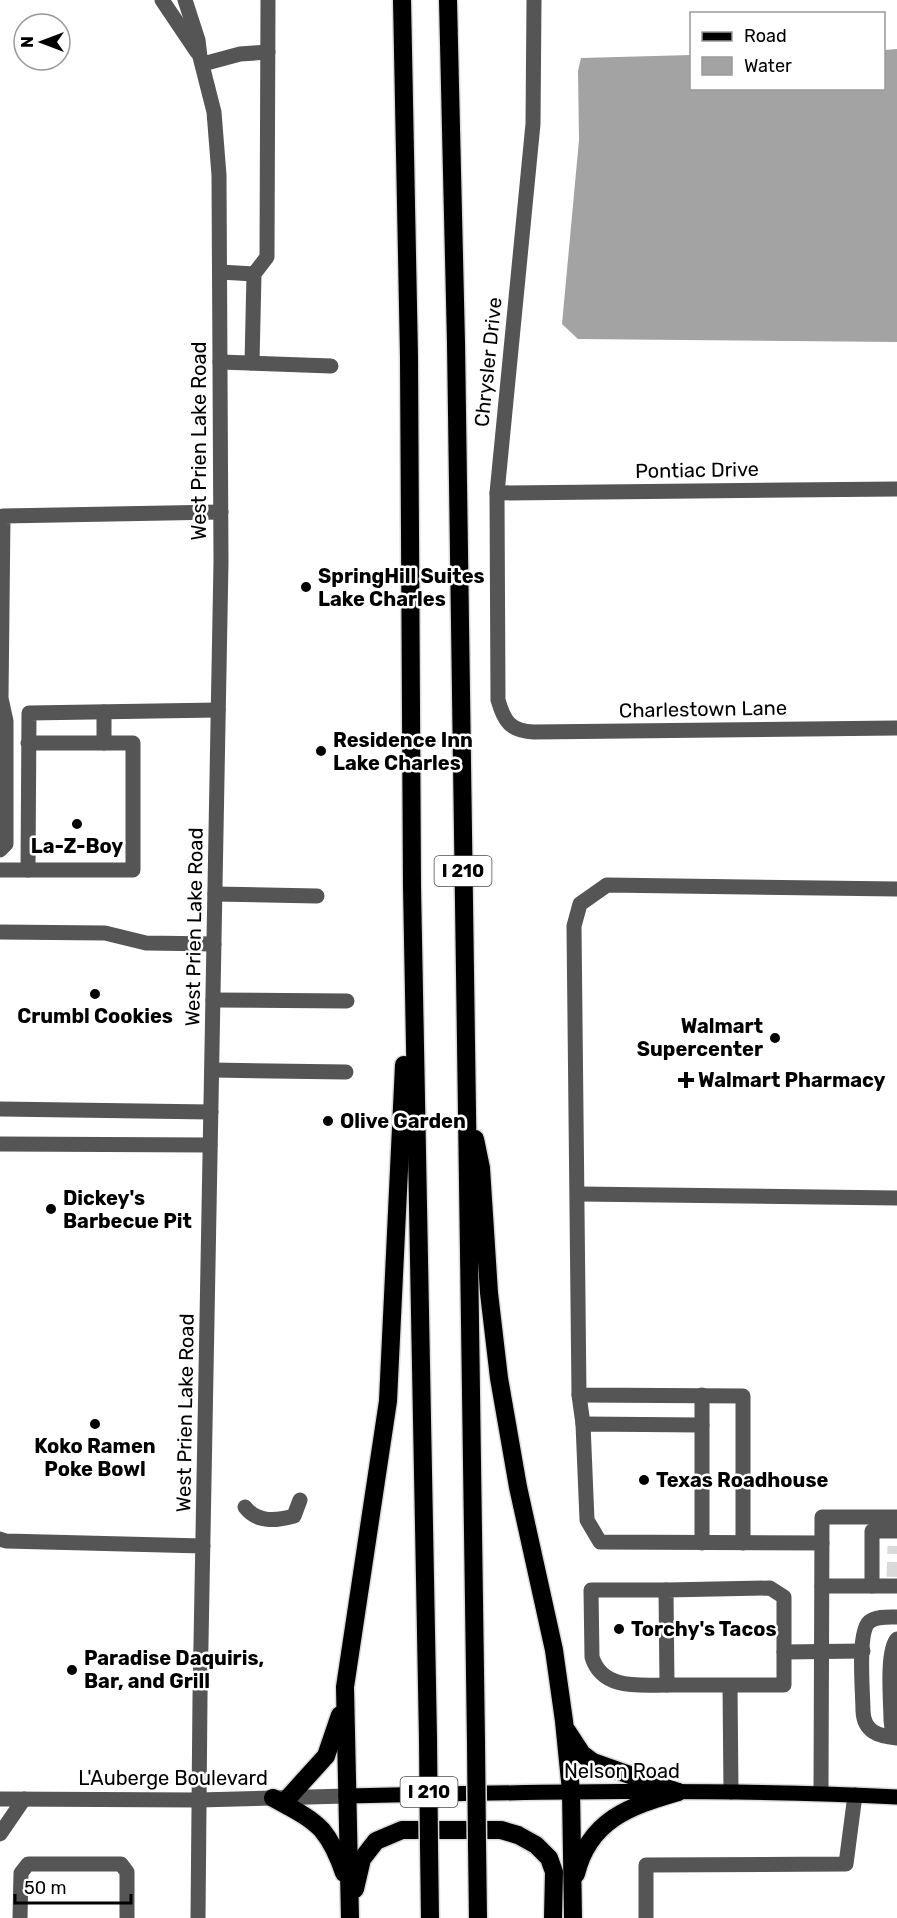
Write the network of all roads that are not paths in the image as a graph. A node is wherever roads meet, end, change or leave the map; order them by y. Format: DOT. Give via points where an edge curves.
graph roads {
  1 [pos="162,0"];
  2 [pos="185,0"];
  3 [pos="268,0"];
  4 [pos="402,0"];
  5 [pos="448,0"];
  6 [pos="534,0"];
  7 [pos="268,52"];
  8 [pos="202,61"];
  9 [pos="219,272"];
  10 [pos="254,273"];
  11 [pos="220,362"];
  12 [pos="252,363"];
  13 [pos="331,366"];
  14 [pos="897,489"];
  15 [pos="497,493"];
  16 [pos="221,512"];
  17 [pos="1,698"];
  18 [pos="219,710"];
  19 [pos="104,712"];
  20 [pos="29,713"];
  21 [pos="510,725"];
  22 [pos="897,728"];
  23 [pos="28,742"];
  24 [pos="104,743"];
  25 [pos="0,850"];
  26 [pos="0,870"];
  27 [pos="28,870"];
  28 [pos="412,886"];
  29 [pos="897,889"];
  30 [pos="215,894"];
  31 [pos="317,896"];
  32 [pos="0,932"];
  33 [pos="214,944"];
  34 [pos="213,1000"];
  35 [pos="347,1001"];
  36 [pos="212,1070"];
  37 [pos="346,1072"];
  38 [pos="467,1103"];
  39 [pos="0,1109"];
  40 [pos="211,1112"];
  41 [pos="0,1144"];
  42 [pos="210,1145"];
  43 [pos="579,1194"];
  44 [pos="897,1198"];
  45 [pos="579,1395"];
  46 [pos="702,1395"];
  47 [pos="583,1424"];
  48 [pos="702,1425"];
  49 [pos="300,1500"];
  50 [pos="245,1507"];
  51 [pos="896,1531"];
  52 [pos="0,1539"];
  53 [pos="702,1543"];
  54 [pos="743,1543"];
  55 [pos="822,1543"];
  56 [pos="203,1546"];
  57 [pos="895,1583"];
  58 [pos="822,1586"];
  59 [pos="872,1586"];
  60 [pos="666,1590"];
  61 [pos="897,1617"];
  62 [pos="897,1639"];
  63 [pos="821,1651"];
  64 [pos="863,1651"];
  65 [pos="784,1652"];
  66 [pos="667,1685"];
  67 [pos="730,1685"];
  68 [pos="345,1687"];
  69 [pos="564,1725"];
  70 [pos="896,1733"];
  71 [pos="571,1791"];
  72 [pos="678,1792"];
  73 [pos="731,1792"];
  74 [pos="821,1793"];
  75 [pos="855,1795"];
  76 [pos="346,1796"];
  77 [pos="897,1797"];
  78 [pos="281,1798"];
  79 [pos="0,1799"];
  80 [pos="24,1799"];
  81 [pos="199,1800"];
  82 [pos="0,1834"];
  83 [pos="348,1883"];
  84 [pos="572,1889"];
  85 [pos="350,1917"];
  86 [pos="20,1918"];
  87 [pos="127,1918"];
  88 [pos="198,1918"];
  89 [pos="430,1918"];
  90 [pos="478,1918"];
  91 [pos="553,1918"];
  92 [pos="573,1918"];
  93 [pos="646,1918"];
  1 -- 8 [label="street, West Prien Lake Road"];
  2 -- 8 [label="street, West Prien Lake Road"];
  3 -- 7 [label="street"];
  4 -- 28 [label="highway, I 210"];
  5 -- 38 [label="highway, I 210"];
  6 -- 15 [label="street, Chrysler Drive" via="533,124"];
  7 -- 8 [label="street"];
  7 -- 10 [label="street" via="267,257"];
  8 -- 9 [label="street, West Prien Lake Road" via="218,142"];
  9 -- 10 [label="street"];
  9 -- 11 [label="street, West Prien Lake Road"];
  10 -- 12 [label="street"];
  11 -- 12 [label="street"];
  11 -- 16 [label="street, West Prien Lake Road"];
  12 -- 13 [label="street"];
  14 -- 15 [label="street, Pontiac Drive"];
  15 -- 21 [label="street, Chrysler Drive" via="498,700"];
  16 -- 17 [label="street" via="3,516"];
  16 -- 18 [label="street, West Prien Lake Road"];
  17 -- 20 [label="street"];
  17 -- 25 [label="street" via="6,721 6,844"];
  18 -- 19 [label="street"];
  18 -- 30 [label="street, West Prien Lake Road"];
  19 -- 20 [label="street"];
  19 -- 24 [label="street"];
  20 -- 23 [label="street"];
  21 -- 22 [label="street, Charlestown Lane" via="534,732"];
  23 -- 24 [label="street"];
  23 -- 27 [label="street"];
  24 -- 27 [label="street" via="133,743 133,870"];
  26 -- 27 [label="street"];
  28 -- 68 [label="highway" via="388,1401"];
  28 -- 89 [label="highway, I 210, bridge"];
  29 -- 43 [label="street" via="607,885 580,904 574,926"];
  30 -- 31 [label="street"];
  30 -- 33 [label="street, West Prien Lake Road"];
  32 -- 33 [label="street" via="105,933 146,943"];
  33 -- 34 [label="street, West Prien Lake Road"];
  34 -- 35 [label="street"];
  34 -- 36 [label="street, West Prien Lake Road"];
  36 -- 37 [label="street"];
  36 -- 40 [label="street, West Prien Lake Road"];
  38 -- 69 [label="highway" via="481,1168 499,1378 554,1650"];
  38 -- 90 [label="highway, I 210, bridge"];
  39 -- 40 [label="street"];
  40 -- 42 [label="street, West Prien Lake Road"];
  41 -- 42 [label="street"];
  42 -- 56 [label="street, West Prien Lake Road"];
  43 -- 44 [label="street"];
  43 -- 45 [label="street"];
  45 -- 46 [label="street"];
  45 -- 47 [label="street"];
  46 -- 48 [label="street"];
  46 -- 54 [label="street" via="743,1396"];
  47 -- 48 [label="street"];
  47 -- 53 [label="street" via="587,1520 600,1542"];
  48 -- 53 [label="street"];
  49 -- 50 [label="street" via="294,1516 282,1520 251,1516"];
  51 -- 55 [label="street" via="822,1517"];
  51 -- 59 [label="street" via="872,1531"];
  52 -- 56 [label="street"];
  53 -- 54 [label="street"];
  54 -- 55 [label="street"];
  55 -- 58 [label="street"];
  56 -- 81 [label="street, West Prien Lake Road"];
  57 -- 59 [label="street"];
  58 -- 59 [label="street"];
  58 -- 63 [label="street"];
  60 -- 65 [label="street" via="770,1588 780,1593 784,1598"];
  60 -- 66 [label="street"];
  60 -- 66 [label="street" via="591,1590 591,1601 594,1665 621,1685"];
  61 -- 64 [label="street" via="869,1622 863,1635"];
  62 -- 70 [label="street" via="892,1654"];
  63 -- 64 [label="street"];
  63 -- 65 [label="street"];
  63 -- 74 [label="street"];
  64 -- 70 [label="street" via="863,1720 876,1733"];
  65 -- 67 [label="street" via="784,1685"];
  66 -- 67 [label="street"];
  67 -- 73 [label="street"];
  68 -- 76 [label="highway"];
  68 -- 78 [label="highway" via="339,1723 326,1756"];
  69 -- 71 [label="highway"];
  69 -- 72 [label="highway" via="582,1754 593,1762"];
  71 -- 72 [label="main road, Nelson Road"];
  71 -- 76 [label="main road, Nelson Road"];
  71 -- 84 [label="highway"];
  72 -- 73 [label="main road, Nelson Road"];
  72 -- 84 [label="highway" via="638,1804 594,1834 579,1859"];
  73 -- 74 [label="main road, Nelson Road"];
  74 -- 75 [label="main road, Nelson Road"];
  75 -- 77 [label="main road, Nelson Road"];
  75 -- 93 [label="street" via="846,1864 646,1865"];
  76 -- 78 [label="street, L'Auberge Boulevard"];
  76 -- 83 [label="highway"];
  78 -- 81 [label="street, L'Auberge Boulevard"];
  78 -- 83 [label="highway" via="322,1830"];
  79 -- 80 [label="street, L'Auberge Boulevard"];
  80 -- 81 [label="street, L'Auberge Boulevard"];
  80 -- 82 [label="street"];
  81 -- 88 [label="street, West Prien Lake Road"];
  83 -- 85 [label="highway"];
  84 -- 92 [label="highway"];
  85 -- 91 [label="highway" via="362,1859 376,1841 402,1830 489,1829 518,1835 549,1858 554,1872"];
  86 -- 87 [label="street" via="21,1873 28,1864 121,1864 127,1872"];
}
